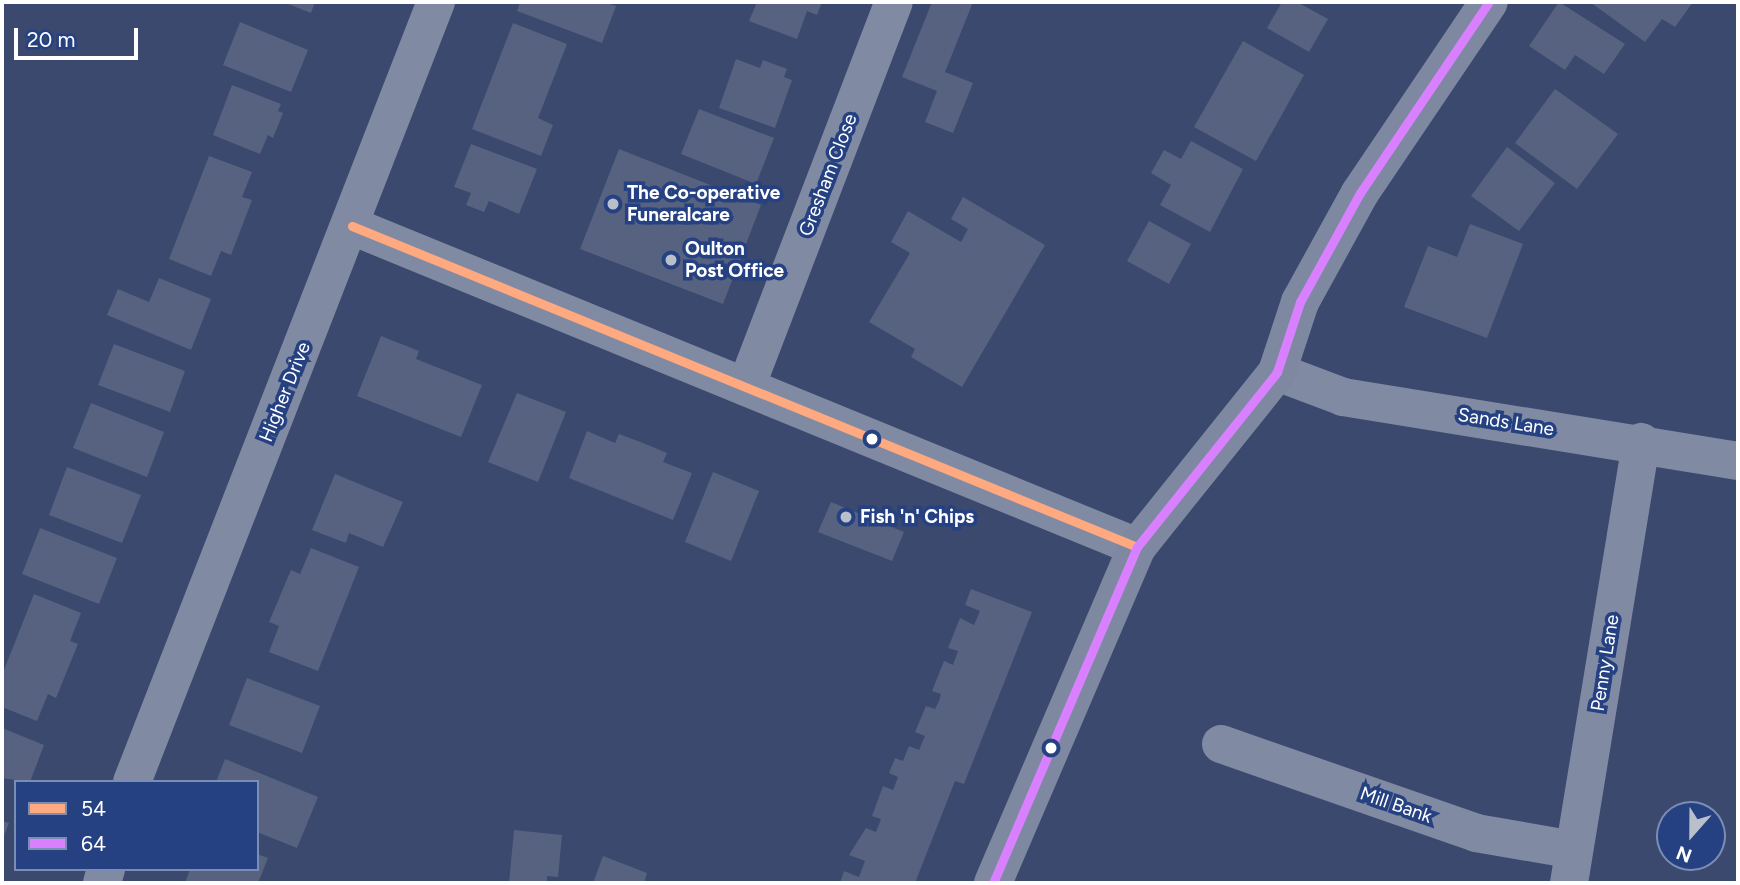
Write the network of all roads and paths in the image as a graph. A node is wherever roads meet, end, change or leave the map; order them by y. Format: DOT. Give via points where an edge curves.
graph roads {
  1 [pos="436,2"];
  2 [pos="894,2"];
  3 [pos="1489,2"];
  4 [pos="352,226"];
  5 [pos="1276,372"];
  6 [pos="746,387"];
  7 [pos="1641,442"];
  8 [pos="1738,461"];
  9 [pos="1137,547"];
  10 [pos="1221,744"];
  11 [pos="133,780"];
  12 [pos="1572,867"];
  13 [pos="993,883"];
  1 -- 4 [label="street, Higher Drive"];
  2 -- 6 [label="street, Gresham Close"];
  3 -- 5 [label="main road" via="1360,193 1300,302"];
  4 -- 6 [label="street"];
  4 -- 11 [label="street, Higher Drive"];
  5 -- 7 [label="street, Sands Lane" via="1343,397"];
  5 -- 9 [label="main road"];
  6 -- 9 [label="street"];
  7 -- 8 [label="street, Sands Lane"];
  7 -- 12 [label="street, Penny Lane"];
  9 -- 13 [label="main road"];
  10 -- 12 [label="street, Mill Bank"];
}
